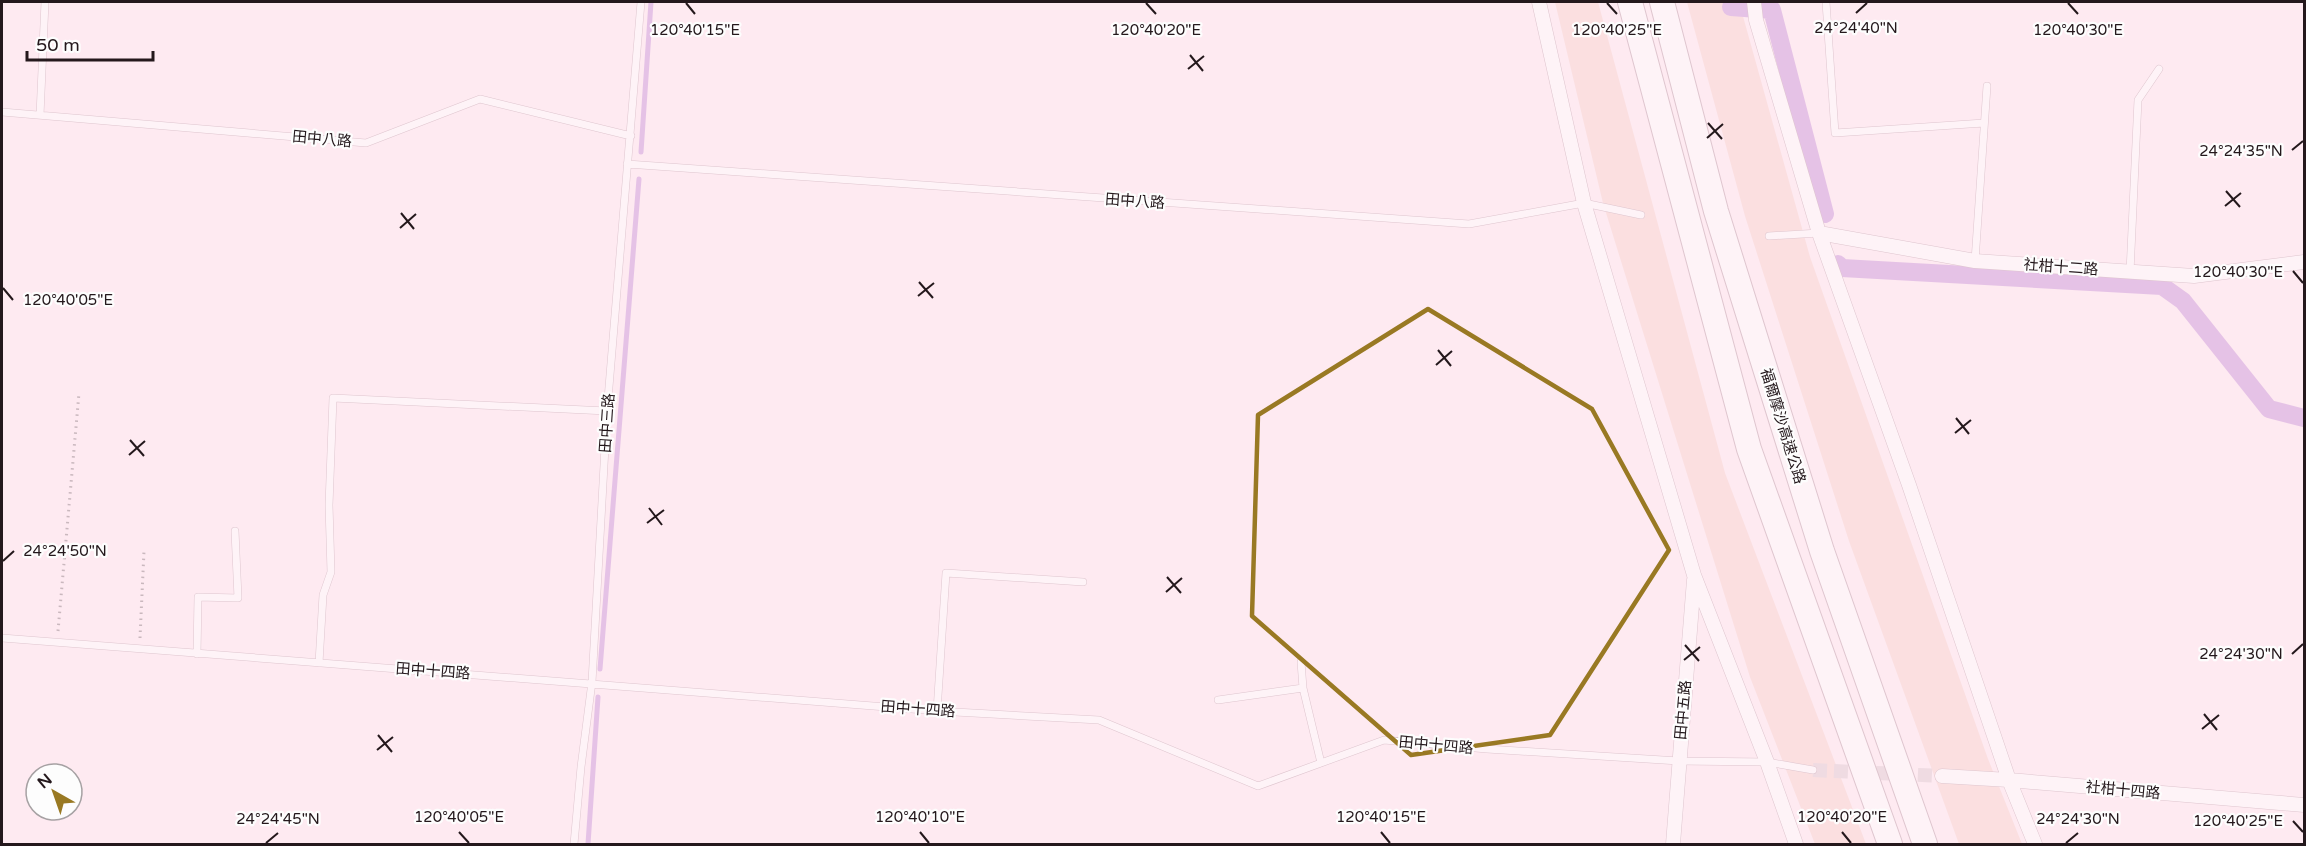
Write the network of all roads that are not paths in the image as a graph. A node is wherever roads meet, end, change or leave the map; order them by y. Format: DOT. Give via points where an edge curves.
graph roads {
  1 [pos="45,2"];
  2 [pos="641,2"];
  3 [pos="1539,2"];
  4 [pos="1630,2"];
  5 [pos="1662,2"];
  6 [pos="1754,2"];
  7 [pos="1826,2"];
  8 [pos="2159,69"];
  9 [pos="1987,86"];
  10 [pos="2,112"];
  11 [pos="40,115"];
  12 [pos="1984,123"];
  13 [pos="631,136"];
  14 [pos="627,164"];
  15 [pos="1584,203"];
  16 [pos="1641,215"];
  17 [pos="1819,233"];
  18 [pos="1769,236"];
  19 [pos="1975,261"];
  20 [pos="2304,262"];
  21 [pos="2130,272"];
  22 [pos="607,411"];
  23 [pos="235,531"];
  24 [pos="1694,575"];
  25 [pos="1083,582"];
  26 [pos="2,638"];
  27 [pos="197,654"];
  28 [pos="1301,662"];
  29 [pos="319,663"];
  30 [pos="592,682"];
  31 [pos="1303,688"];
  32 [pos="1218,700"];
  33 [pos="937,711"];
  34 [pos="1679,760"];
  35 [pos="1767,762"];
  36 [pos="1321,763"];
  37 [pos="1813,770"];
  38 [pos="1942,776"];
  39 [pos="2009,780"];
  40 [pos="2304,805"];
  41 [pos="574,844"];
  42 [pos="1673,844"];
  43 [pos="1796,844"];
  44 [pos="1890,844"];
  45 [pos="1925,844"];
  46 [pos="2035,844"];
  1 -- 11 [label="lane"];
  2 -- 13 [label="lane, 田中三路"];
  3 -- 15 [label="street"];
  4 -- 44 [label="highway" via="1749,449"];
  5 -- 45 [label="highway, 福爾摩沙高速公路" via="1716,211 1822,551"];
  6 -- 17 [label="street"];
  7 -- 12 [label="lane" via="1835,133"];
  8 -- 21 [label="lane" via="2138,100"];
  9 -- 12 [label="lane"];
  10 -- 11 [label="lane, 田中八路"];
  11 -- 13 [label="lane, 田中八路" via="366,143 480,99"];
  12 -- 19 [label="lane"];
  13 -- 14 [label="lane, 田中三路"];
  14 -- 15 [label="lane, 田中八路" via="1469,224"];
  14 -- 22 [label="lane, 田中三路"];
  15 -- 16 [label="lane, 田中八路"];
  15 -- 24 [label="street"];
  17 -- 18 [label="lane"];
  17 -- 19 [label="street, 社柑十二路"];
  17 -- 39 [label="street" via="1910,485"];
  19 -- 21 [label="street, 社柑十二路"];
  20 -- 21 [label="street, 社柑十二路" via="2194,276"];
  22 -- 29 [label="lane" via="333,398 331,572 323,596"];
  22 -- 30 [label="lane, 田中三路"];
  23 -- 27 [label="lane" via="238,598 198,597"];
  24 -- 34 [label="street, 田中五路"];
  24 -- 35 [label="street"];
  25 -- 33 [label="lane" via="946,573"];
  26 -- 27 [label="lane, 田中十四路"];
  27 -- 29 [label="lane, 田中十四路"];
  28 -- 31 [label="lane"];
  29 -- 30 [label="lane, 田中十四路"];
  30 -- 33 [label="lane, 田中十四路"];
  30 -- 41 [label="lane, 田中三路"];
  31 -- 32 [label="lane"];
  31 -- 36 [label="lane"];
  33 -- 36 [label="lane, 田中十四路" via="1098,720 1258,786"];
  34 -- 35 [label="lane, 田中十四路"];
  34 -- 36 [label="lane, 田中十四路" via="1487,750 1384,740"];
  34 -- 42 [label="street, 田中五路"];
  35 -- 37 [label="lane, 田中十四路"];
  35 -- 43 [label="street"];
  38 -- 39 [label="street, 社柑十四路"];
  39 -- 40 [label="street, 社柑十四路"];
  39 -- 46 [label="street"];
}
